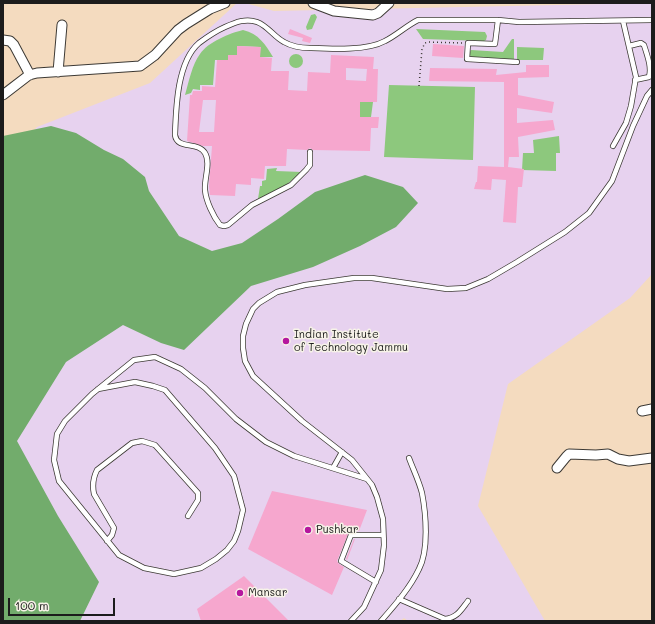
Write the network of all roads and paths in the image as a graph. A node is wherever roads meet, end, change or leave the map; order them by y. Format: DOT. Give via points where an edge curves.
graph roads {
  1 [pos="225,3"];
  2 [pos="313,3"];
  3 [pos="389,3"];
  4 [pos="498,20"];
  5 [pos="652,20"];
  6 [pos="624,21"];
  7 [pos="62,25"];
  8 [pos="3,40"];
  9 [pos="464,43"];
  10 [pos="629,46"];
  11 [pos="517,62"];
  12 [pos="58,72"];
  13 [pos="30,75"];
  14 [pos="635,80"];
  15 [pos="419,86"];
  16 [pos="652,90"];
  17 [pos="3,95"];
  18 [pos="612,146"];
  19 [pos="310,152"];
  20 [pos="98,389"];
  21 [pos="652,409"];
  22 [pos="642,411"];
  23 [pos="342,452"];
  24 [pos="409,458"];
  25 [pos="652,458"];
  26 [pos="333,468"];
  27 [pos="557,468"];
  28 [pos="367,479"];
  29 [pos="188,516"];
  30 [pos="384,536"];
  31 [pos="107,541"];
  32 [pos="376,582"];
  33 [pos="399,599"];
  34 [pos="468,601"];
  35 [pos="354,620"];
  36 [pos="381,621"];
  1 -- 12 [label="street" via="186,24 140,66"];
  2 -- 3 [label="street" via="334,11 373,15"];
  4 -- 6 [label="lane"];
  4 -- 11 [label="lane" via="495,44 468,43 467,59"];
  4 -- 19 [label="lane" via="418,20 378,45 366,48 310,48 283,42 264,25 249,20 237,22 198,44 191,52 183,72 176,106 175,140 204,151 207,164 206,196 220,225 228,225 252,205 291,185 310,165"];
  5 -- 6 [label="lane"];
  6 -- 10 [label="lane"];
  7 -- 12 [label="street"];
  8 -- 13 [label="street" via="14,45"];
  9 -- 15 [label="path" via="425,43 422,49"];
  10 -- 14 [label="lane"];
  10 -- 14 [label="lane" via="641,43 644,45 649,64 649,78"];
  12 -- 13 [label="street"];
  13 -- 17 [label="street"];
  14 -- 18 [label="lane" via="626,122"];
  16 -- 23 [label="lane" via="633,126 612,181 589,213 565,232 488,279 466,288 447,288 354,278 277,292 258,303 246,324 243,336 245,361 253,376 302,421"];
  20 -- 26 [label="lane" via="134,360 155,357 181,369 206,388 236,419 266,442 294,456"];
  20 -- 31 [label="lane" via="65,422 57,434 54,460 59,481"];
  20 -- 31 [label="lane" via="135,382 165,390 215,448 234,476 243,510 234,541 227,550 201,568 190,571 174,574 144,568 119,555"];
  21 -- 22 [label="street"];
  23 -- 26 [label="lane"];
  23 -- 28 [label="lane"];
  24 -- 33 [label="lane" via="421,492 426,544 420,567"];
  25 -- 27 [label="street" via="629,461 608,454 570,454"];
  26 -- 28 [label="lane"];
  28 -- 30 [label="lane" via="372,485 383,519"];
  29 -- 31 [label="lane" via="198,500 198,493 155,445 142,440 132,443 95,475 94,494 114,528"];
  30 -- 32 [label="lane" via="381,570"];
  30 -- 32 [label="lane" via="351,535 342,561"];
  32 -- 35 [label="lane" via="364,607"];
  33 -- 34 [label="lane" via="445,619 457,614"];
  33 -- 36 [label="lane"];
}
